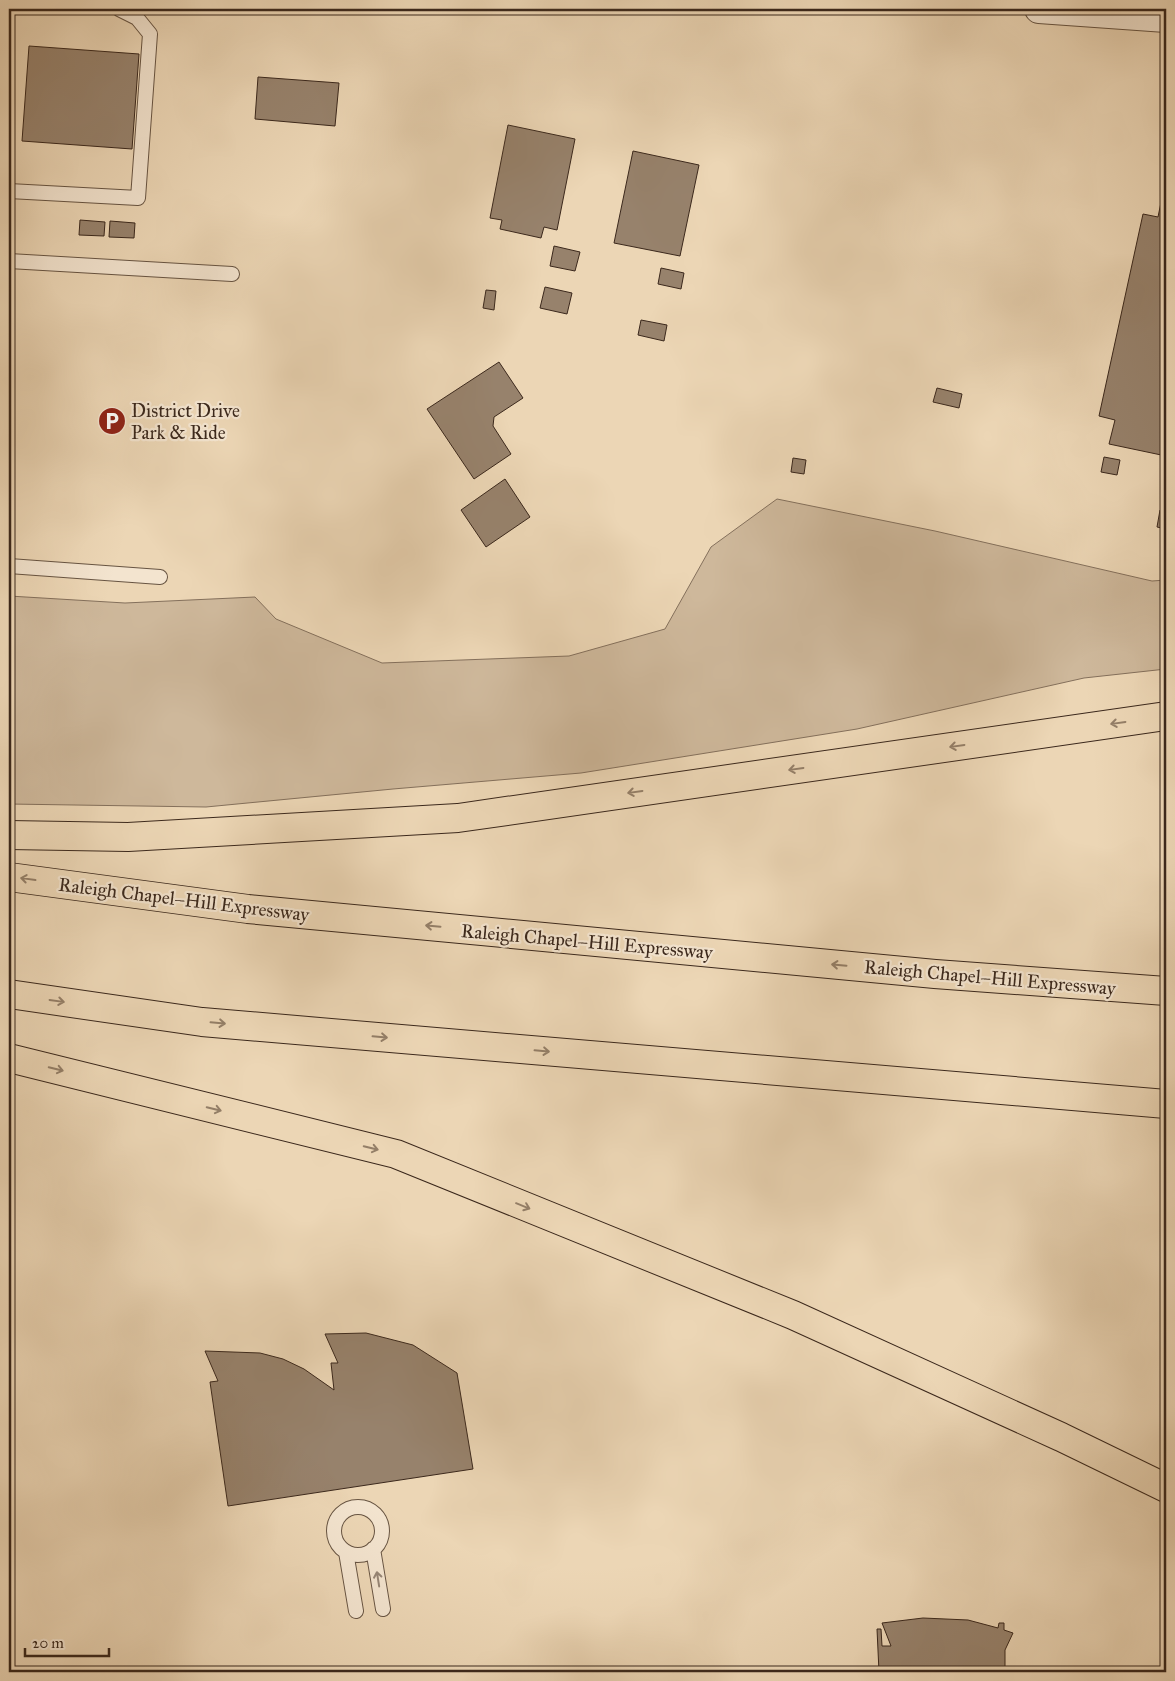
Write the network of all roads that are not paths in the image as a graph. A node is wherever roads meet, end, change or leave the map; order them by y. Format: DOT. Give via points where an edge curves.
graph roads {
  1 [pos="119,9"];
  2 [pos="1039,9"];
  3 [pos="1166,18"];
  4 [pos="9,191"];
  5 [pos="9,261"];
  6 [pos="232,274"];
  7 [pos="9,566"];
  8 [pos="160,576"];
  9 [pos="1166,716"];
  10 [pos="9,835"];
  11 [pos="9,876"];
  12 [pos="1166,992"];
  13 [pos="9,994"];
  14 [pos="9,1058"];
  15 [pos="1166,1104"];
  16 [pos="1166,1488"];
  17 [pos="373,1549"];
  18 [pos="346,1552"];
  19 [pos="383,1609"];
  20 [pos="356,1611"];
  1 -- 4 [label="lane" via="136,18 150,34 138,198"];
  2 -- 3 [label="street"];
  5 -- 6 [label="lane"];
  7 -- 8 [label="lane"];
  9 -- 10 [label="highway, one-way" via="458,818 128,837"];
  12 -- 11 [label="highway, Raleigh Chapel–Hill Expressway, one-way" via="925,973 248,909"];
  13 -- 15 [label="highway, one-way" via="202,1022"];
  14 -- 16 [label="highway, one-way" via="396,1154 793,1314"];
  17 -- 18 [label="lane" via="361,1555"];
  17 -- 18 [label="lane" via="380,1541 382,1526 374,1512 359,1507 344,1511 335,1524 336,1540"];
  19 -- 17 [label="lane, one-way"];
  18 -- 20 [label="lane"];
}
